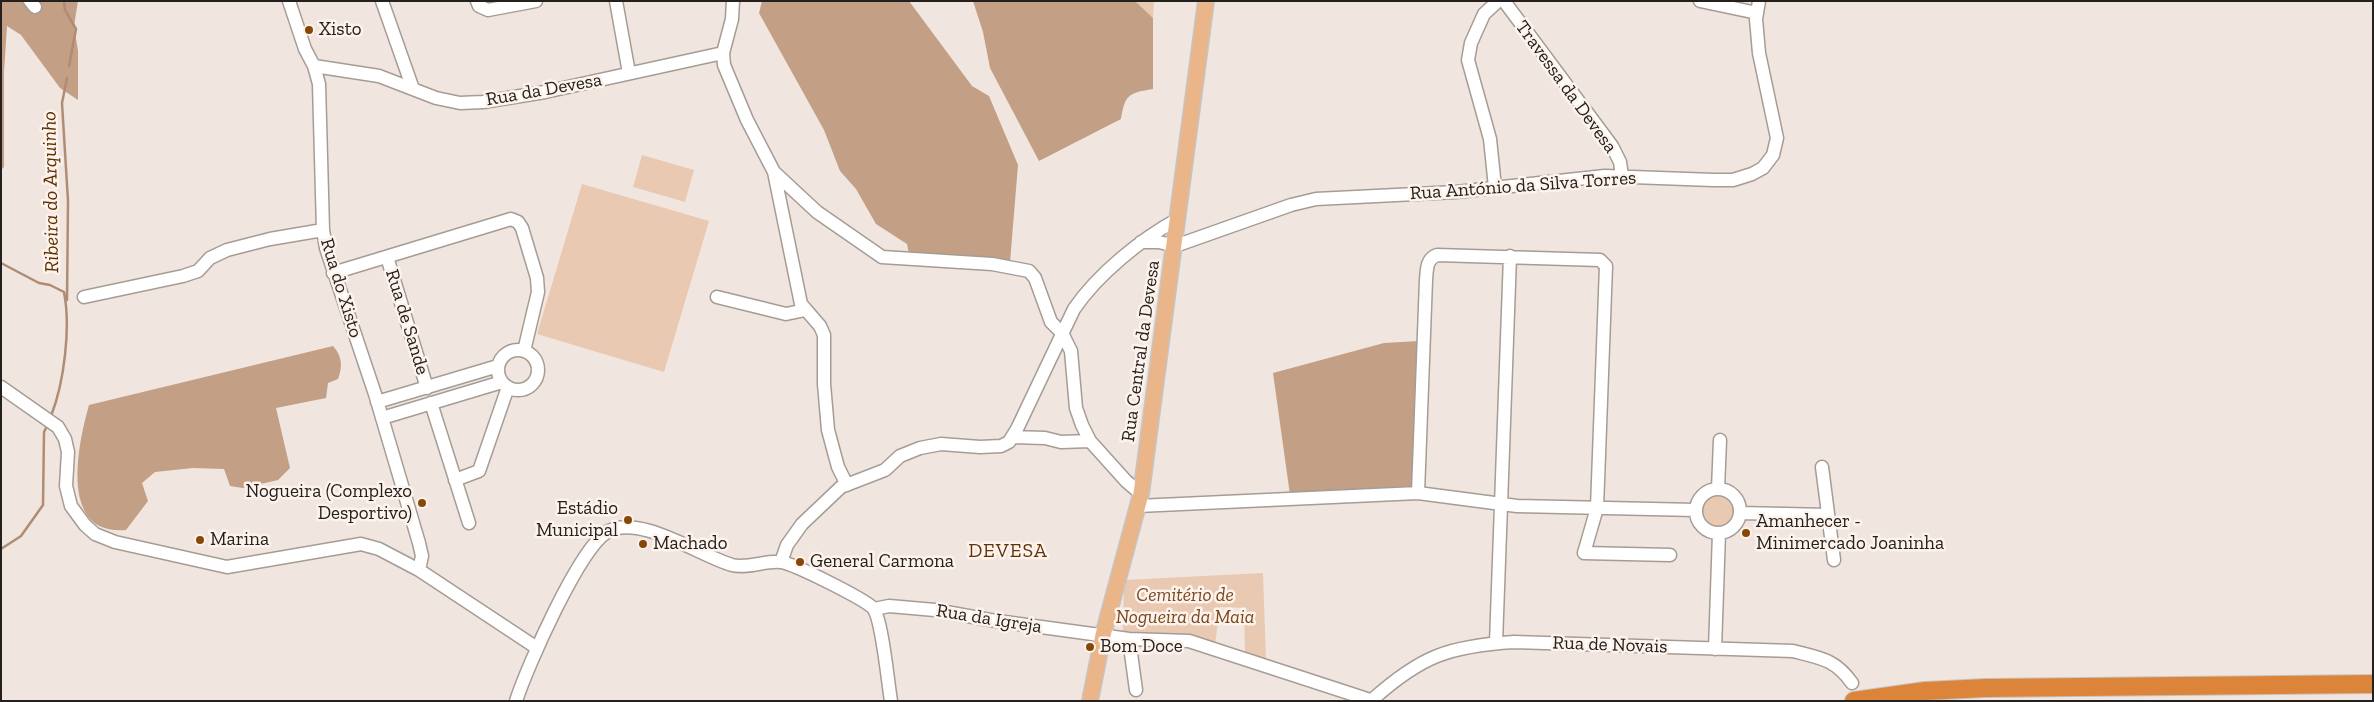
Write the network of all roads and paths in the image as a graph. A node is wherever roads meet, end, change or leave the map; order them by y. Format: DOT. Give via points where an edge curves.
graph roads {
  1 [pos="289,1"];
  2 [pos="382,1"];
  3 [pos="477,1"];
  4 [pos="536,1"];
  5 [pos="616,1"];
  6 [pos="733,1"];
  7 [pos="1206,1"];
  8 [pos="1498,1"];
  9 [pos="1504,1"];
  10 [pos="1700,1"];
  11 [pos="1758,7"];
  12 [pos="723,53"];
  13 [pos="314,66"];
  14 [pos="629,73"];
  15 [pos="413,89"];
  16 [pos="774,172"];
  17 [pos="1622,176"];
  18 [pos="1495,187"];
  19 [pos="1178,220"];
  20 [pos="323,230"];
  21 [pos="1142,242"];
  22 [pos="1175,246"];
  23 [pos="1510,256"];
  24 [pos="387,257"];
  25 [pos="333,273"];
  26 [pos="84,297"];
  27 [pos="717,297"];
  28 [pos="805,310"];
  29 [pos="1062,334"];
  30 [pos="524,350"];
  31 [pos="498,366"];
  32 [pos="505,384"];
  33 [pos="1,387"];
  34 [pos="427,388"];
  35 [pos="377,402"];
  36 [pos="431,403"];
  37 [pos="382,418"];
  38 [pos="1012,437"];
  39 [pos="1720,440"];
  40 [pos="1090,441"];
  41 [pos="1822,467"];
  42 [pos="455,480"];
  43 [pos="846,485"];
  44 [pos="1718,489"];
  45 [pos="1418,493"];
  46 [pos="1140,500"];
  47 [pos="1501,505"];
  48 [pos="1597,508"];
  49 [pos="1696,510"];
  50 [pos="1740,513"];
  51 [pos="1828,515"];
  52 [pos="469,523"];
  53 [pos="1719,533"];
  54 [pos="1670,555"];
  55 [pos="1834,560"];
  56 [pos="781,562"];
  57 [pos="419,570"];
  58 [pos="874,609"];
  59 [pos="1104,635"];
  60 [pos="1129,639"];
  61 [pos="1496,643"];
  62 [pos="537,648"];
  63 [pos="1714,649"];
  64 [pos="2373,684"];
  65 [pos="1136,690"];
  66 [pos="1853,692"];
  67 [pos="1373,700"];
  68 [pos="516,701"];
  69 [pos="891,701"];
  70 [pos="1090,701"];
  1 -- 13 [label="street, Rua do Xisto"];
  2 -- 15 [label="street"];
  3 -- 4 [label="street" via="479,6 488,10"];
  5 -- 14 [label="street"];
  6 -- 12 [label="street"];
  7 -- 19 [label="main road, Rua Central da Devesa"];
  8 -- 18 [label="street" via="1484,14 1471,43 1468,60 1490,139"];
  9 -- 17 [label="street, Travessa da Devesa" via="1612,146 1620,162"];
  10 -- 11 [label="street"];
  11 -- 17 [label="street, Rua António da Silva Torres" via="1762,72 1777,138 1773,155 1763,168 1733,180"];
  12 -- 14 [label="street, Rua da Devesa"];
  12 -- 16 [label="street" via="724,66 747,120"];
  13 -- 15 [label="street, Rua da Devesa" via="379,76"];
  13 -- 20 [label="street, Rua do Xisto" via="319,84"];
  14 -- 15 [label="street, Rua da Devesa" via="482,102 460,103"];
  16 -- 28 [label="street" via="797,290"];
  16 -- 29 [label="street" via="817,212 882,257 992,264 1029,271 1035,278 1051,322"];
  17 -- 18 [label="street, Rua António da Silva Torres"];
  18 -- 22 [label="street, Rua António da Silva Torres" via="1316,199"];
  19 -- 21 [label="street"];
  19 -- 22 [label="main road, Rua Central da Devesa"];
  20 -- 25 [label="street, Rua do Xisto"];
  20 -- 26 [label="street" via="227,250 210,258 198,271 183,276"];
  21 -- 22 [label="street"];
  21 -- 29 [label="street" via="1083,296"];
  22 -- 46 [label="main road, Rua Central da Devesa"];
  23 -- 45 [label="street" via="1437,255 1428,264"];
  23 -- 47 [label="street"];
  23 -- 48 [label="street" via="1594,259 1606,266"];
  24 -- 25 [label="street"];
  24 -- 30 [label="street" via="504,221 518,222 537,278 538,292"];
  24 -- 34 [label="street, Rua de Sande"];
  25 -- 35 [label="street, Rua do Xisto"];
  27 -- 28 [label="street" via="786,314"];
  28 -- 43 [label="street" via="824,335 828,430"];
  29 -- 38 [label="street"];
  29 -- 40 [label="street" via="1071,351 1076,408"];
  30 -- 31 [label="street" via="505,355"];
  30 -- 32 [label="street" via="537,362 535,380 521,389"];
  31 -- 32 [label="street"];
  31 -- 34 [label="street"];
  32 -- 36 [label="street"];
  32 -- 42 [label="street" via="479,471"];
  33 -- 57 [label="street" via="50,422 65,438 68,452 66,486 71,506 95,534 115,542 227,567 361,544 379,549"];
  34 -- 35 [label="street"];
  35 -- 37 [label="street, Rua do Xisto"];
  36 -- 37 [label="street"];
  36 -- 42 [label="street"];
  37 -- 57 [label="street, Rua do Xisto" via="419,543 422,556"];
  38 -- 40 [label="street"];
  38 -- 43 [label="street" via="1009,442 990,448 941,444 920,448 900,456 885,470"];
  39 -- 44 [label="street"];
  40 -- 46 [label="street"];
  41 -- 51 [label="street"];
  42 -- 52 [label="street"];
  43 -- 56 [label="street" via="802,524"];
  44 -- 49 [label="street" via="1702,496"];
  44 -- 50 [label="street" via="1735,496"];
  45 -- 46 [label="street"];
  45 -- 47 [label="street"];
  46 -- 59 [label="main road, Rua Central da Devesa"];
  47 -- 48 [label="street"];
  47 -- 61 [label="street"];
  48 -- 49 [label="street"];
  48 -- 54 [label="street" via="1584,553"];
  49 -- 53 [label="street" via="1704,527"];
  50 -- 51 [label="street"];
  50 -- 53 [label="street" via="1736,525"];
  51 -- 55 [label="street"];
  53 -- 63 [label="street"];
  56 -- 58 [label="street" via="807,572"];
  56 -- 62 [label="street" via="735,566 647,530 628,527 608,531 579,566"];
  57 -- 62 [label="street"];
  58 -- 59 [label="street, Rua da Igreja" via="889,606 935,610"];
  58 -- 69 [label="street"];
  59 -- 60 [label="street, Rua da Igreja"];
  59 -- 70 [label="main road, Rua Central da Devesa"];
  60 -- 65 [label="street"];
  60 -- 67 [label="street, Rua da Igreja" via="1190,641"];
  61 -- 63 [label="street, Rua de Novais"];
  61 -- 67 [label="street, Rua de Novais" via="1450,650 1428,659 1399,675"];
  62 -- 68 [label="street"];
  63 -- 66 [label="street, Rua de Novais" via="1793,651 1832,662 1843,670"];
  64 -- 66 [label="highway" via="1999,687"];
}
